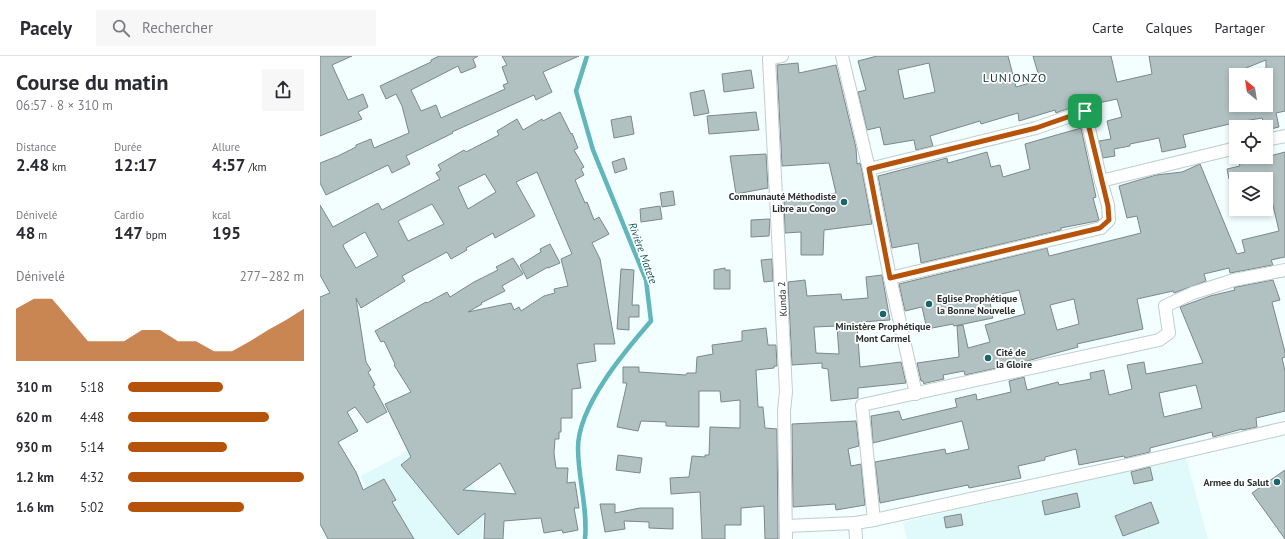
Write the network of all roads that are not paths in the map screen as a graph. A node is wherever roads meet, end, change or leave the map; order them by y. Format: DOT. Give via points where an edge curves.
graph roads {
  1 [pos="782,56"];
  2 [pos="842,56"];
  3 [pos="1285,136"];
  4 [pos="1273,139"];
  5 [pos="1229,150"];
  6 [pos="869,169"];
  7 [pos="1101,181"];
  8 [pos="1285,270"];
  9 [pos="890,278"];
  10 [pos="916,394"];
  11 [pos="1285,428"];
  12 [pos="874,520"];
  13 [pos="855,522"];
  14 [pos="786,526"];
  15 [pos="786,539"];
  16 [pos="856,539"];
  1 -- 14 [label="street, Kunda 2" via="769,59 786,392"];
  2 -- 6 [label="street"];
  3 -- 4 [label="street"];
  5 -- 7 [label="street"];
  6 -- 7 [label="street" via="1036,128 1085,111"];
  6 -- 9 [label="street"];
  7 -- 9 [label="street" via="1109,220 1100,228"];
  8 -- 10 [label="street" via="1234,280 1193,293 1165,306 1168,333 1159,340"];
  9 -- 10 [label="street"];
  10 -- 12 [label="street" via="862,405"];
  11 -- 12 [label="street"];
  12 -- 13 [label="street"];
  13 -- 14 [label="street"];
  13 -- 16 [label="street"];
  14 -- 15 [label="street, Kunda 2"];
}
